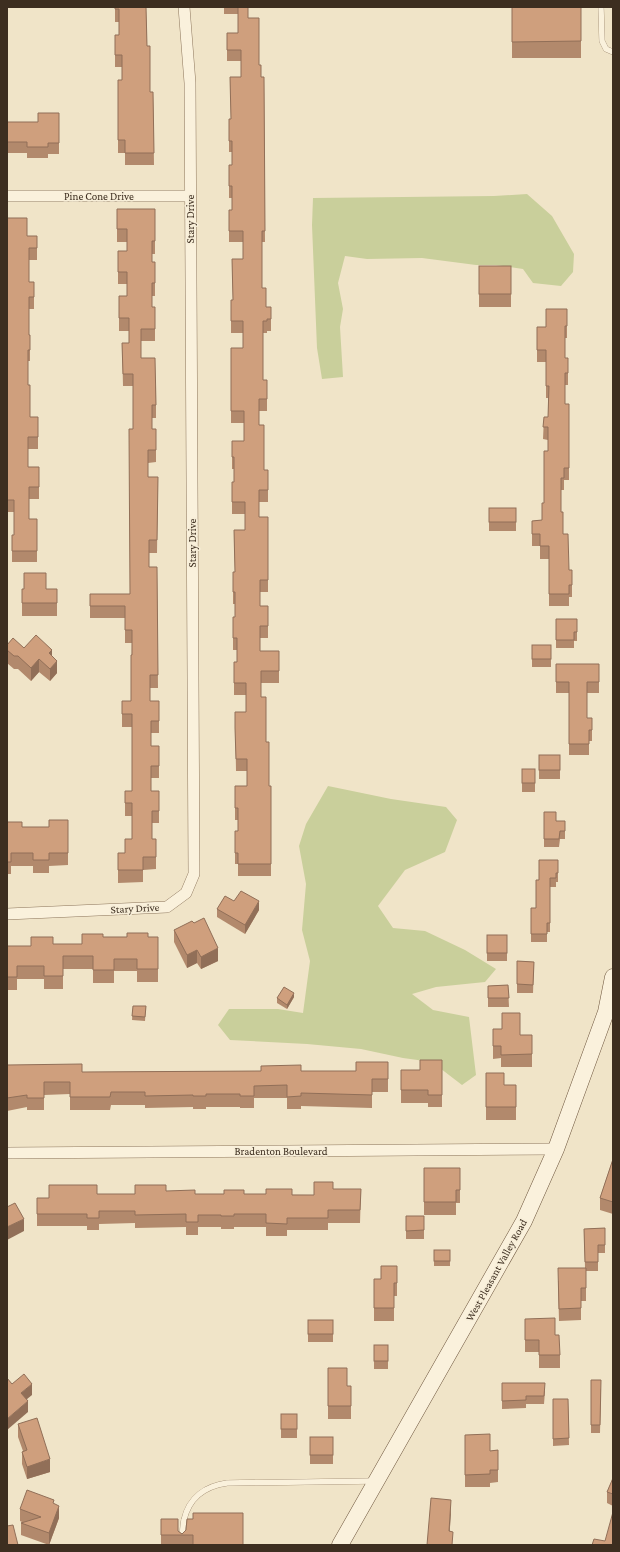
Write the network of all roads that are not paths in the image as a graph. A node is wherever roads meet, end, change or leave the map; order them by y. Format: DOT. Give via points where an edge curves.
graph roads {
  1 [pos="184,7"];
  2 [pos="601,7"];
  3 [pos="613,52"];
  4 [pos="7,196"];
  5 [pos="190,196"];
  6 [pos="7,914"];
  7 [pos="613,977"];
  8 [pos="609,1012"];
  9 [pos="556,1148"];
  10 [pos="7,1153"];
  11 [pos="376,1481"];
  12 [pos="182,1545"];
  13 [pos="340,1545"];
  1 -- 5 [label="street, Stary Drive" via="190,83"];
  2 -- 3 [label="lane" via="602,41 606,49"];
  4 -- 5 [label="street, Pine Cone Drive"];
  5 -- 6 [label="street, Stary Drive" via="194,874 186,893 167,907"];
  7 -- 8 [label="main road, West Pleasant Valley Road"];
  8 -- 9 [label="main road, West Pleasant Valley Road"];
  9 -- 10 [label="street, Bradenton Boulevard"];
  9 -- 11 [label="main road, West Pleasant Valley Road" via="524,1221"];
  11 -- 12 [label="lane" via="227,1482 215,1485 204,1490 191,1504 184,1519"];
  11 -- 13 [label="main road, West Pleasant Valley Road"];
}
